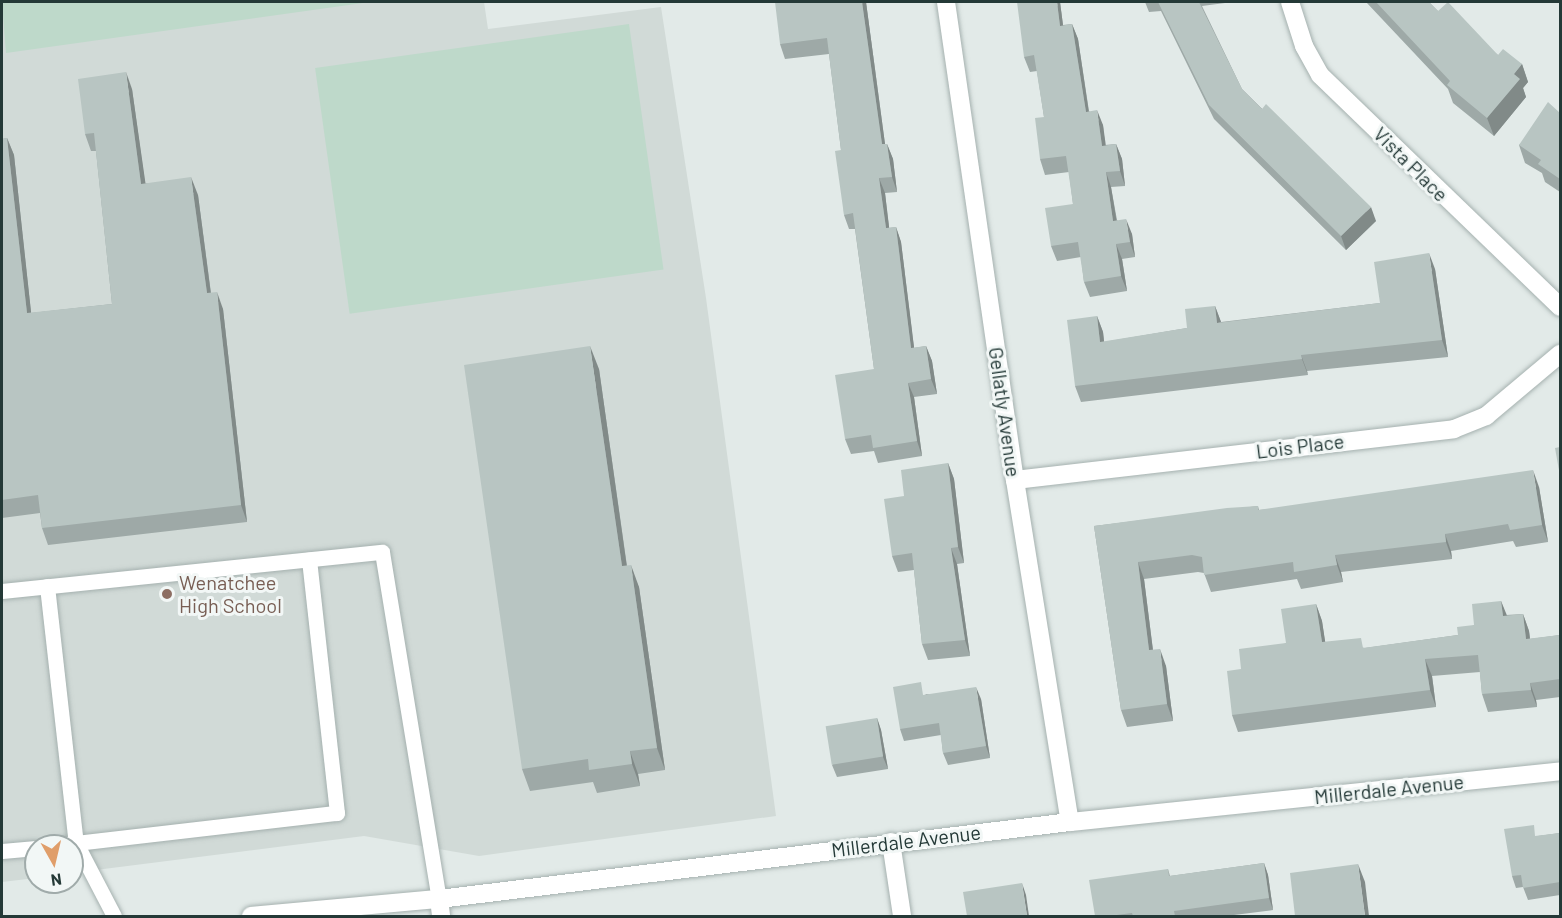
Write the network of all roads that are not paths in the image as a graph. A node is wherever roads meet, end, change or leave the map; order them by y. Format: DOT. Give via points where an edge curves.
graph roads {
  1 [pos="946,2"];
  2 [pos="1290,2"];
  3 [pos="1560,307"];
  4 [pos="1560,354"];
  5 [pos="1015,480"];
  6 [pos="309,560"];
  7 [pos="47,586"];
  8 [pos="2,591"];
  9 [pos="1560,771"];
  10 [pos="1070,822"];
  11 [pos="75,834"];
  12 [pos="84,842"];
  13 [pos="891,842"];
  14 [pos="24,849"];
  15 [pos="2,852"];
  16 [pos="84,858"];
  17 [pos="440,908"];
  18 [pos="114,916"];
  19 [pos="252,916"];
  20 [pos="902,916"];
  1 -- 5 [label="street, Gellatly Avenue"];
  2 -- 3 [label="street, Vista Place" via="1300,37 1320,75"];
  4 -- 5 [label="street, Lois Place" via="1486,416 1454,429"];
  5 -- 10 [label="street, Gellatly Avenue"];
  6 -- 7 [label="lane"];
  6 -- 12 [label="lane" via="337,813"];
  6 -- 17 [label="lane" via="382,552"];
  7 -- 8 [label="lane"];
  7 -- 11 [label="lane"];
  9 -- 10 [label="street, Millerdale Avenue"];
  10 -- 13 [label="street, Millerdale Avenue"];
  13 -- 17 [label="street, Millerdale Avenue"];
  13 -- 20 [label="street"];
  14 -- 15 [label="lane"];
  16 -- 18 [label="lane"];
  17 -- 19 [label="street, Millerdale Avenue"];
}
